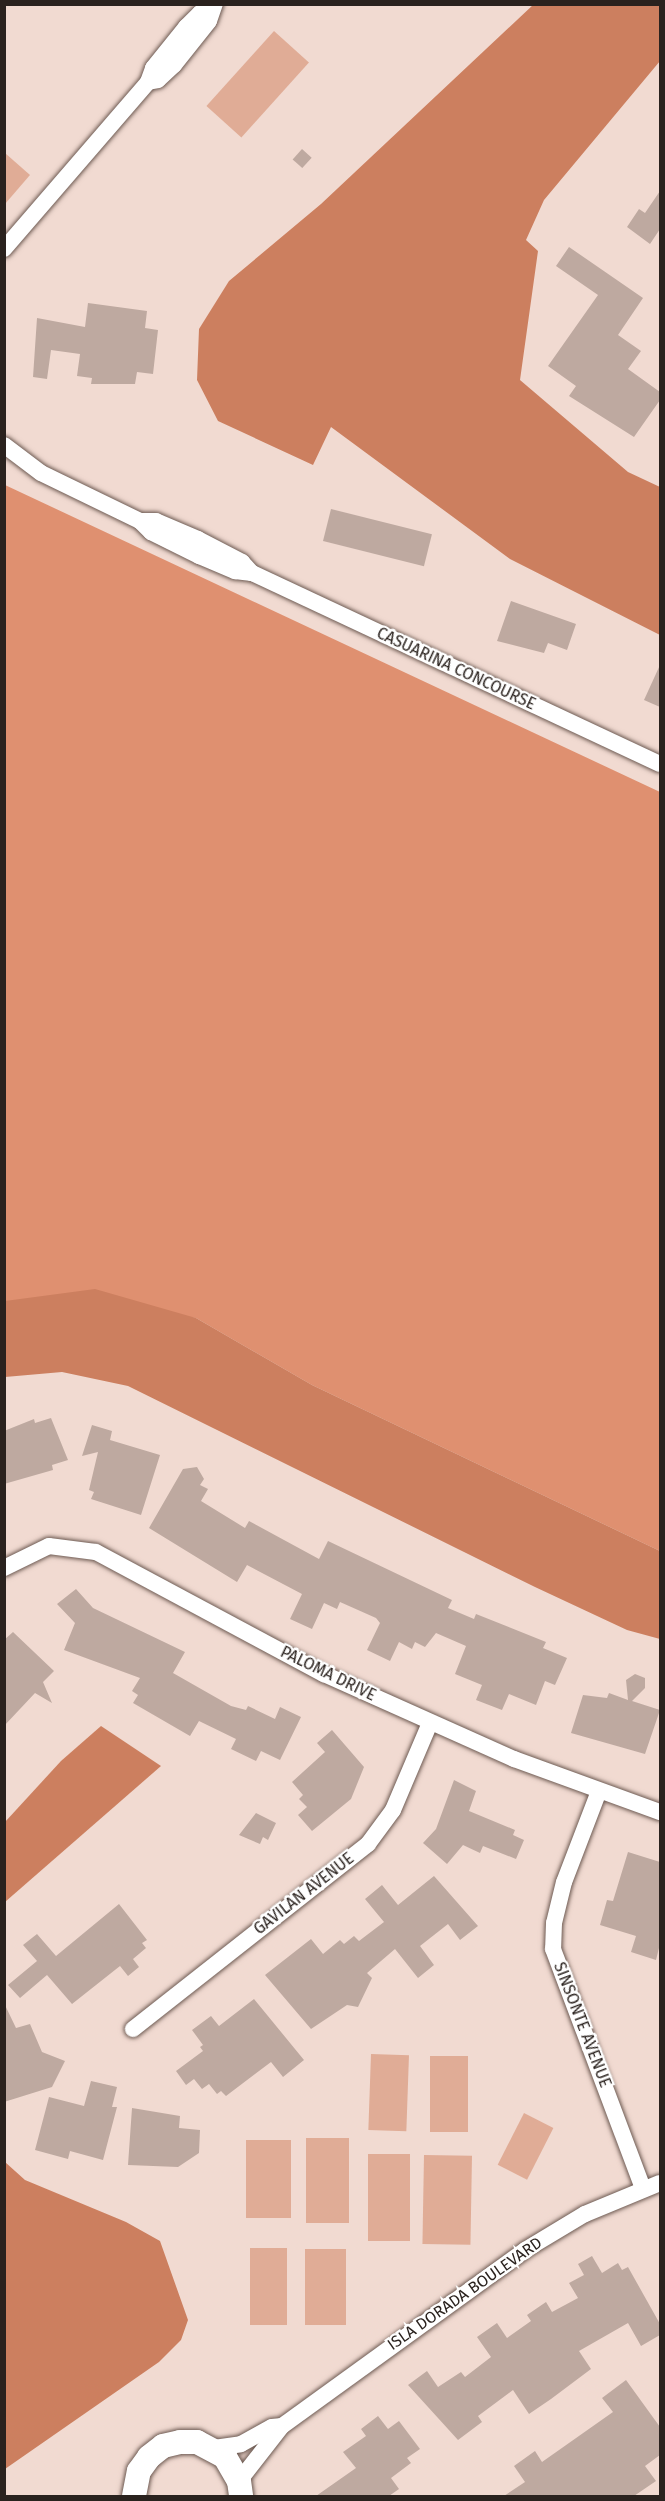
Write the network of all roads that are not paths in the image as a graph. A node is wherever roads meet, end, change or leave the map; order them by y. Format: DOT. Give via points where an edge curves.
graph roads {
  1 [pos="214,6"];
  2 [pos="4,249"];
  3 [pos="4,445"];
  4 [pos="660,764"];
  5 [pos="4,1568"];
  6 [pos="430,1723"];
  7 [pos="599,1791"];
  8 [pos="660,1812"];
  9 [pos="133,2029"];
  10 [pos="660,2183"];
  11 [pos="643,2189"];
  12 [pos="282,2426"];
  13 [pos="214,2448"];
  14 [pos="240,2489"];
  15 [pos="134,2496"];
  1 -- 2 [label="street" via="209,21 174,65 159,80 148,82"];
  3 -- 4 [label="street, CASUARINA CONCOURSE" via="40,473 140,521 156,521 198,539 242,561 252,573"];
  5 -- 6 [label="street, PALOMA DRIVE" via="49,1546 96,1552 324,1674"];
  6 -- 7 [label="street, PALOMA DRIVE"];
  6 -- 9 [label="street, GAVILAN AVENUE" via="397,1803 374,1839"];
  7 -- 8 [label="street, PALOMA DRIVE"];
  7 -- 11 [label="street, SINSONTE AVENUE" via="564,1882 554,1923 553,1949"];
  10 -- 11 [label="street, ISLA DORADA BOULEVARD"];
  11 -- 12 [label="street, ISLA DORADA BOULEVARD" via="585,2214 534,2244"];
  12 -- 13 [label="street, ISLA DORADA BOULEVARD" via="272,2427 241,2444"];
  12 -- 14 [label="street, ISLA DORADA BOULEVARD"];
  13 -- 14 [label="street" via="225,2457"];
  13 -- 15 [label="street" via="198,2442 163,2446 139,2471"];
}
